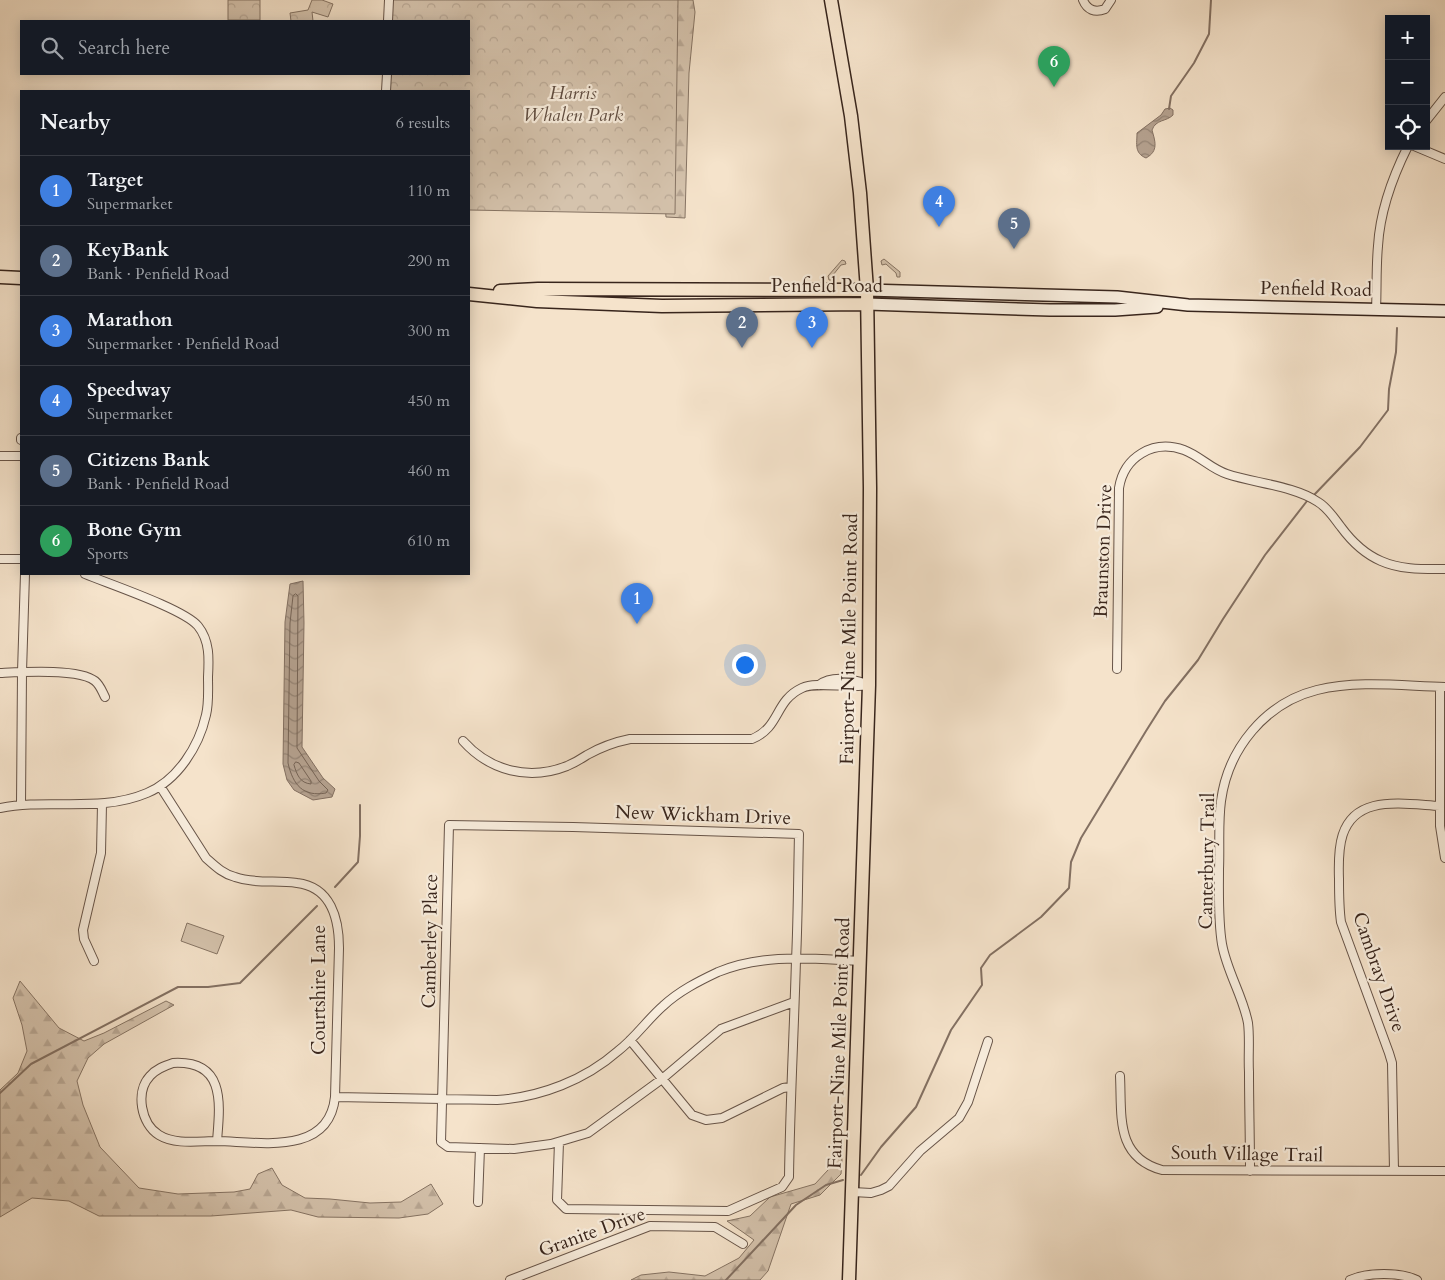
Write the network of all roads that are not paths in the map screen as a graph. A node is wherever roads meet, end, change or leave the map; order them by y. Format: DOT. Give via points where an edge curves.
graph roads {
  1 [pos="389,0"];
  2 [pos="831,0"];
  3 [pos="1083,0"];
  4 [pos="1111,0"];
  5 [pos="388,20"];
  6 [pos="387,75"];
  7 [pos="386,90"];
  8 [pos="1445,97"];
  9 [pos="1430,116"];
  10 [pos="1406,150"];
  11 [pos="1424,150"];
  12 [pos="1445,159"];
  13 [pos="0,277"];
  14 [pos="20,278"];
  15 [pos="867,290"];
  16 [pos="470,293"];
  17 [pos="470,293"];
  18 [pos="867,304"];
  19 [pos="1186,305"];
  20 [pos="1376,309"];
  21 [pos="1445,311"];
  22 [pos="0,456"];
  23 [pos="20,456"];
  24 [pos="0,559"];
  25 [pos="20,559"];
  26 [pos="1445,569"];
  27 [pos="25,575"];
  28 [pos="87,575"];
  29 [pos="1117,669"];
  30 [pos="22,672"];
  31 [pos="0,673"];
  32 [pos="868,685"];
  33 [pos="1442,687"];
  34 [pos="105,697"];
  35 [pos="463,741"];
  36 [pos="160,786"];
  37 [pos="102,804"];
  38 [pos="21,805"];
  39 [pos="1440,806"];
  40 [pos="0,808"];
  41 [pos="573,827"];
  42 [pos="1445,858"];
  43 [pos="796,958"];
  44 [pos="94,961"];
  45 [pos="860,961"];
  46 [pos="794,1002"];
  47 [pos="630,1040"];
  48 [pos="988,1041"];
  49 [pos="1120,1076"];
  50 [pos="662,1079"];
  51 [pos="790,1087"];
  52 [pos="335,1096"];
  53 [pos="442,1099"];
  54 [pos="217,1141"];
  55 [pos="559,1142"];
  56 [pos="480,1148"];
  57 [pos="1250,1171"];
  58 [pos="1394,1171"];
  59 [pos="1445,1172"];
  60 [pos="853,1192"];
  61 [pos="478,1202"];
  62 [pos="743,1244"];
  63 [pos="510,1280"];
  64 [pos="849,1280"];
  65 [pos="1350,1280"];
  66 [pos="1417,1280"];
  1 -- 5 [label="street"];
  2 -- 15 [label="main road, Fairport-Nine Mile Point Road" via="851,116"];
  3 -- 4 [label="street" via="1088,8 1096,11 1105,9"];
  6 -- 7 [label="street"];
  8 -- 9 [label="street"];
  10 -- 20 [label="street" via="1392,180 1384,211 1378,245"];
  11 -- 12 [label="street"];
  13 -- 14 [label="main road"];
  15 -- 16 [label="main road, Penfield Road" via="538,289"];
  15 -- 18 [label="main road, Fairport-Nine Mile Point Road"];
  15 -- 19 [label="main road, Penfield Road" via="1117,297"];
  17 -- 18 [label="main road, Penfield Road" via="537,302 662,306"];
  18 -- 19 [label="main road, Penfield Road" via="1106,310"];
  18 -- 32 [label="main road, Fairport-Nine Mile Point Road" via="870,488"];
  19 -- 20 [label="main road, Penfield Road"];
  20 -- 21 [label="main road, Penfield Road"];
  22 -- 23 [label="street"];
  24 -- 25 [label="street"];
  26 -- 29 [label="street, Braunston Drive" via="1404,568 1382,562 1356,544 1326,508 1312,498 1228,475 1183,450 1168,447 1151,449 1129,463 1119,488"];
  27 -- 30 [label="street"];
  28 -- 36 [label="street" via="182,613 197,625 209,651 207,712 202,730 195,747 176,773"];
  30 -- 31 [label="street"];
  30 -- 34 [label="street" via="78,673 94,680"];
  30 -- 38 [label="street"];
  32 -- 35 [label="street" via="804,687 782,703 767,731 752,739 630,739 608,745 569,766 550,772 510,771 488,762"];
  32 -- 45 [label="main road, Fairport-Nine Mile Point Road"];
  33 -- 39 [label="street"];
  33 -- 57 [label="street, Canterbury Trail" via="1353,685 1326,688 1301,696 1260,722 1248,735 1229,768 1220,817 1220,926 1222,945 1242,999 1248,1026"];
  36 -- 37 [label="street" via="147,793"];
  36 -- 52 [label="street, Courtshire Lane" via="206,858 224,873 242,879 309,886 324,897 334,912 339,948"];
  37 -- 38 [label="street"];
  37 -- 44 [label="street" via="101,853 83,930"];
  38 -- 40 [label="street"];
  39 -- 42 [label="street"];
  39 -- 58 [label="street, Cambray Drive" via="1373,806 1351,820 1339,847 1342,922 1392,1064"];
  41 -- 43 [label="street, New Wickham Drive" via="799,834"];
  41 -- 53 [label="street, Camberley Place" via="449,825"];
  43 -- 45 [label="street"];
  43 -- 46 [label="street, New Wickham Drive"];
  43 -- 47 [label="street" via="750,962 706,978 676,996"];
  45 -- 60 [label="main road, Fairport-Nine Mile Point Road"];
  46 -- 50 [label="street, Camberley Place" via="721,1029"];
  46 -- 51 [label="street, New Wickham Drive"];
  47 -- 50 [label="street"];
  47 -- 53 [label="street" via="603,1063 555,1088 510,1099"];
  48 -- 60 [label="street" via="968,1102 958,1118 920,1151 889,1186 871,1193"];
  49 -- 57 [label="street, South Village Trail" via="1124,1135 1128,1147 1142,1162 1162,1170"];
  50 -- 51 [label="street" via="692,1115 706,1120 722,1118"];
  50 -- 55 [label="street, Camberley Place" via="588,1133"];
  51 -- 55 [label="street, New Wickham Drive" via="789,1177 782,1187 728,1211 566,1209 557,1200"];
  52 -- 53 [label="street"];
  52 -- 54 [label="street, Courtshire Lane" via="331,1116 307,1138 282,1142"];
  53 -- 56 [label="street, Camberley Place" via="442,1142 448,1147"];
  54 -- 54 [label="street, Courtshire Lane" via="179,1141 158,1135 145,1118 142,1107 144,1087 149,1077 165,1066 182,1063 198,1066 211,1076 219,1095"];
  55 -- 56 [label="street, Camberley Place" via="514,1149"];
  56 -- 61 [label="street"];
  57 -- 58 [label="street, South Village Trail"];
  58 -- 59 [label="street, South Village Trail"];
  60 -- 64 [label="main road, Fairport-Nine Mile Point Road"];
  62 -- 63 [label="street, Granite Drive" via="715,1227 650,1226"];
  65 -- 66 [label="street" via="1366,1275 1401,1275"];
}
